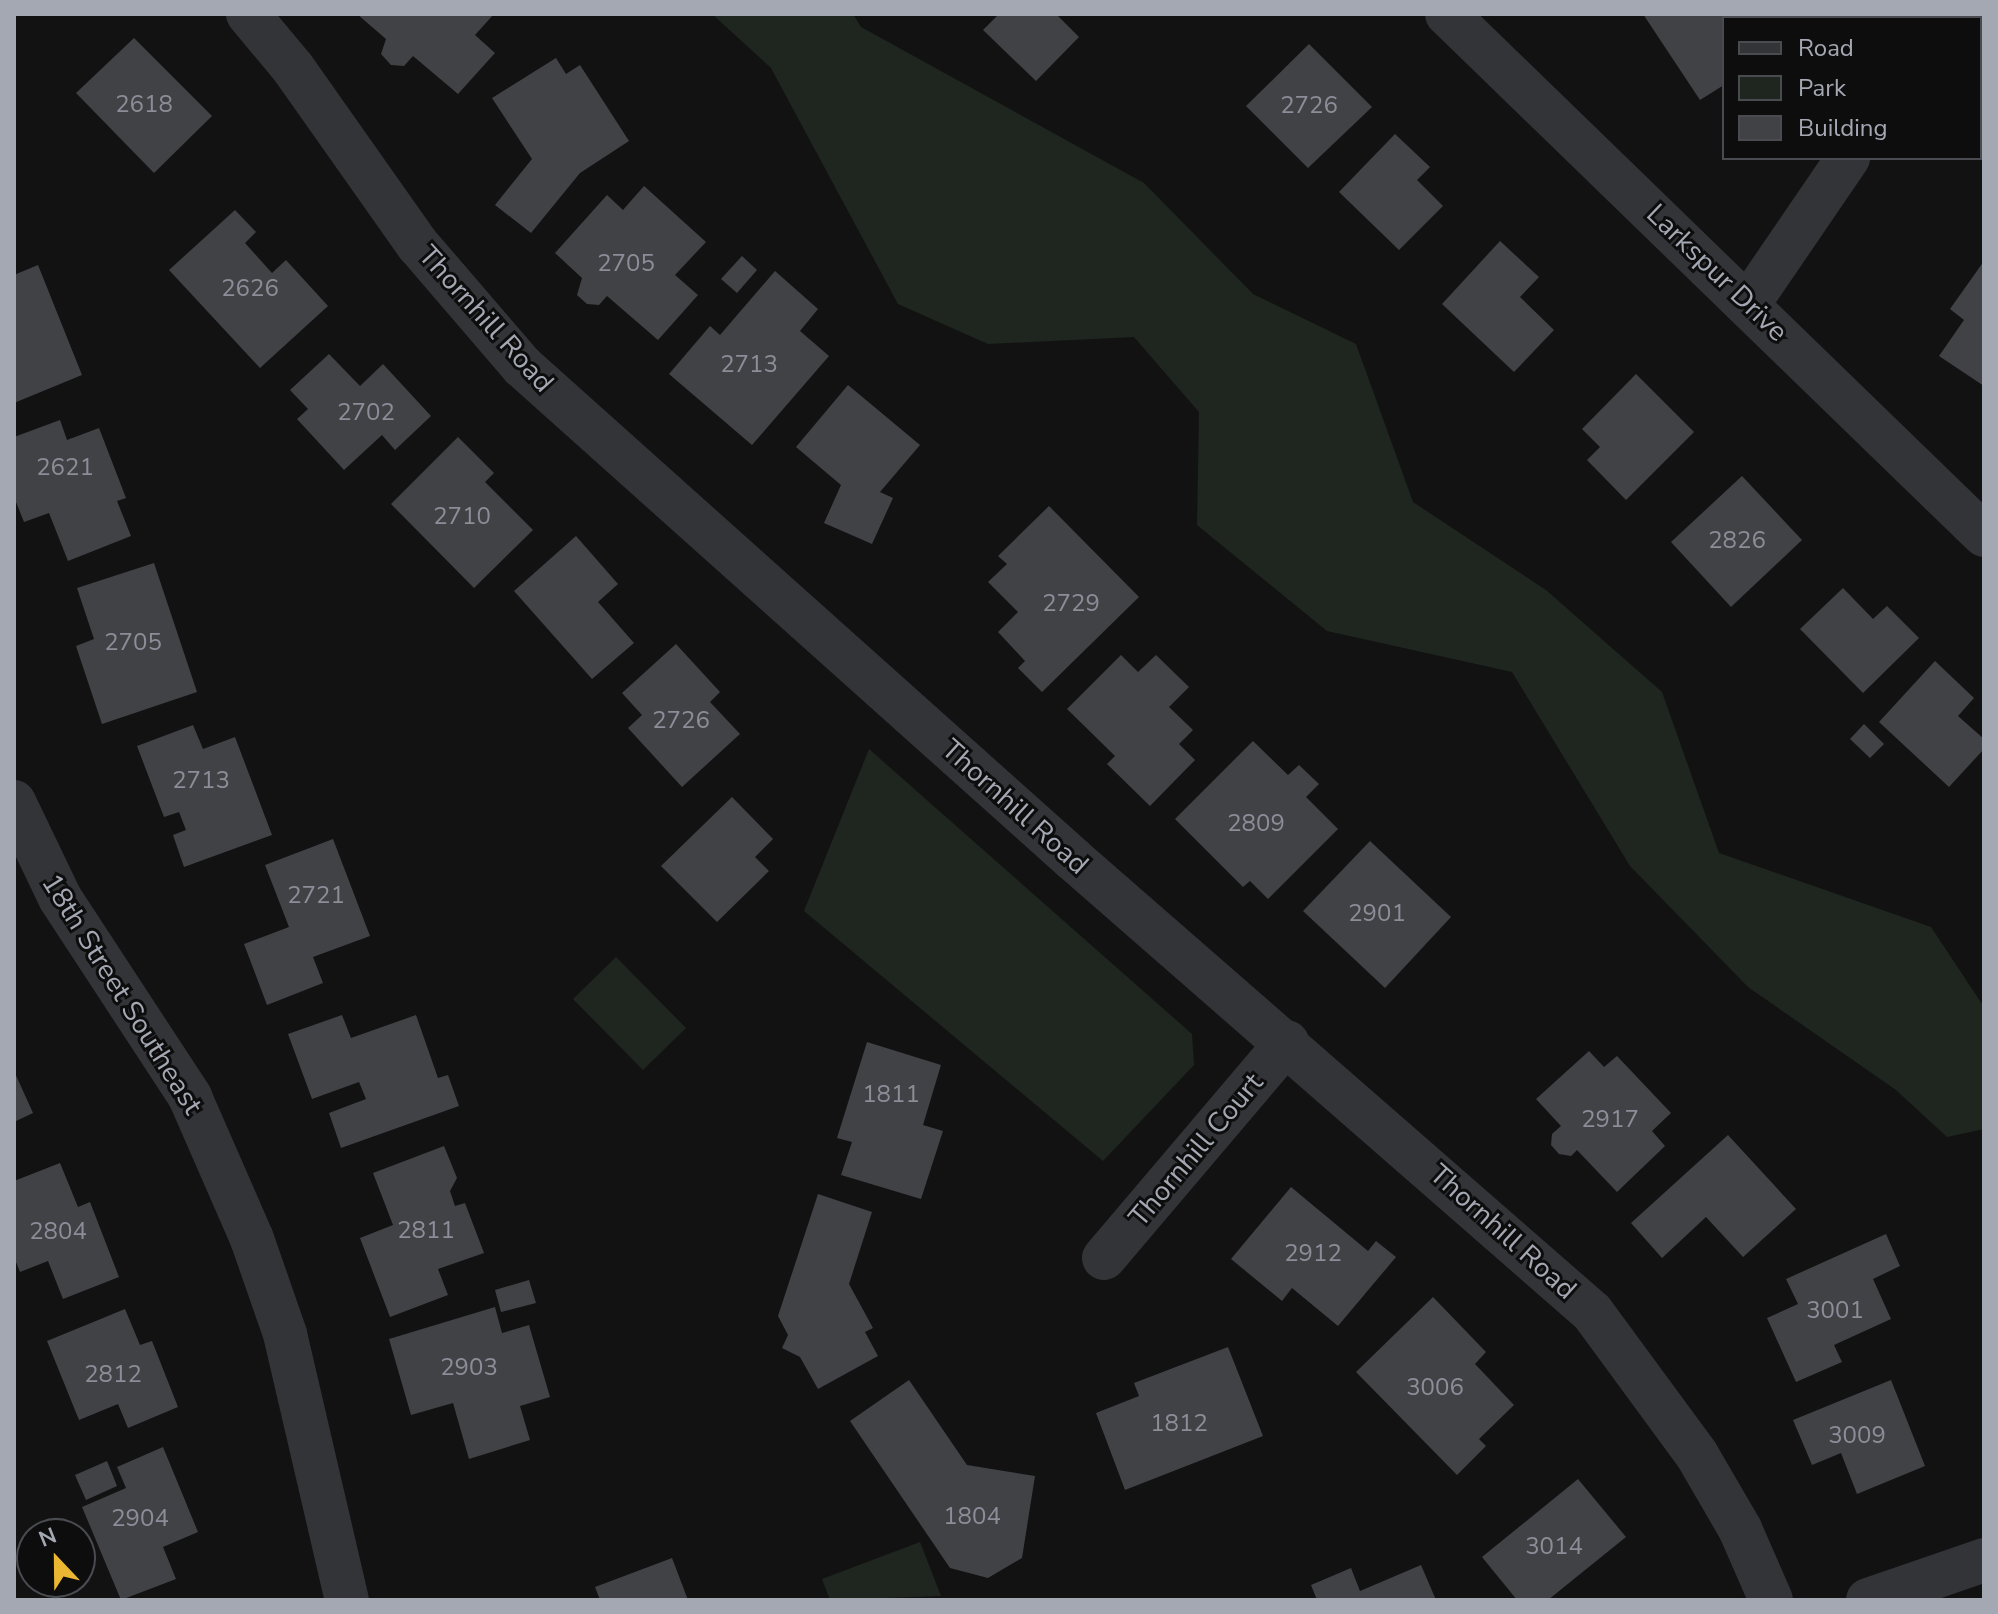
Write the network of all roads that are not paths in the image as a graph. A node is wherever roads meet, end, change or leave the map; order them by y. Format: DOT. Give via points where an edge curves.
graph roads {
  1 [pos="248,14"];
  2 [pos="1447,14"];
  3 [pos="1847,160"];
  4 [pos="1749,303"];
  5 [pos="1984,535"];
  6 [pos="14,802"];
  7 [pos="1287,1042"];
  8 [pos="1104,1258"];
  9 [pos="1984,1560"];
  10 [pos="347,1600"];
  11 [pos="1771,1600"];
  12 [pos="1868,1600"];
  1 -- 7 [label="street, Thornhill Road" via="293,68 418,245 522,366 1073,859"];
  2 -- 4 [label="street, Larkspur Drive"];
  3 -- 4 [label="street"];
  4 -- 5 [label="street, Larkspur Drive"];
  6 -- 10 [label="street, 18th Street Southeast" via="60,898 190,1097 252,1239 285,1334"];
  7 -- 8 [label="street, Thornhill Court"];
  7 -- 11 [label="street, Thornhill Road" via="1592,1312 1697,1455 1740,1529"];
  9 -- 12 [label="street"];
}
